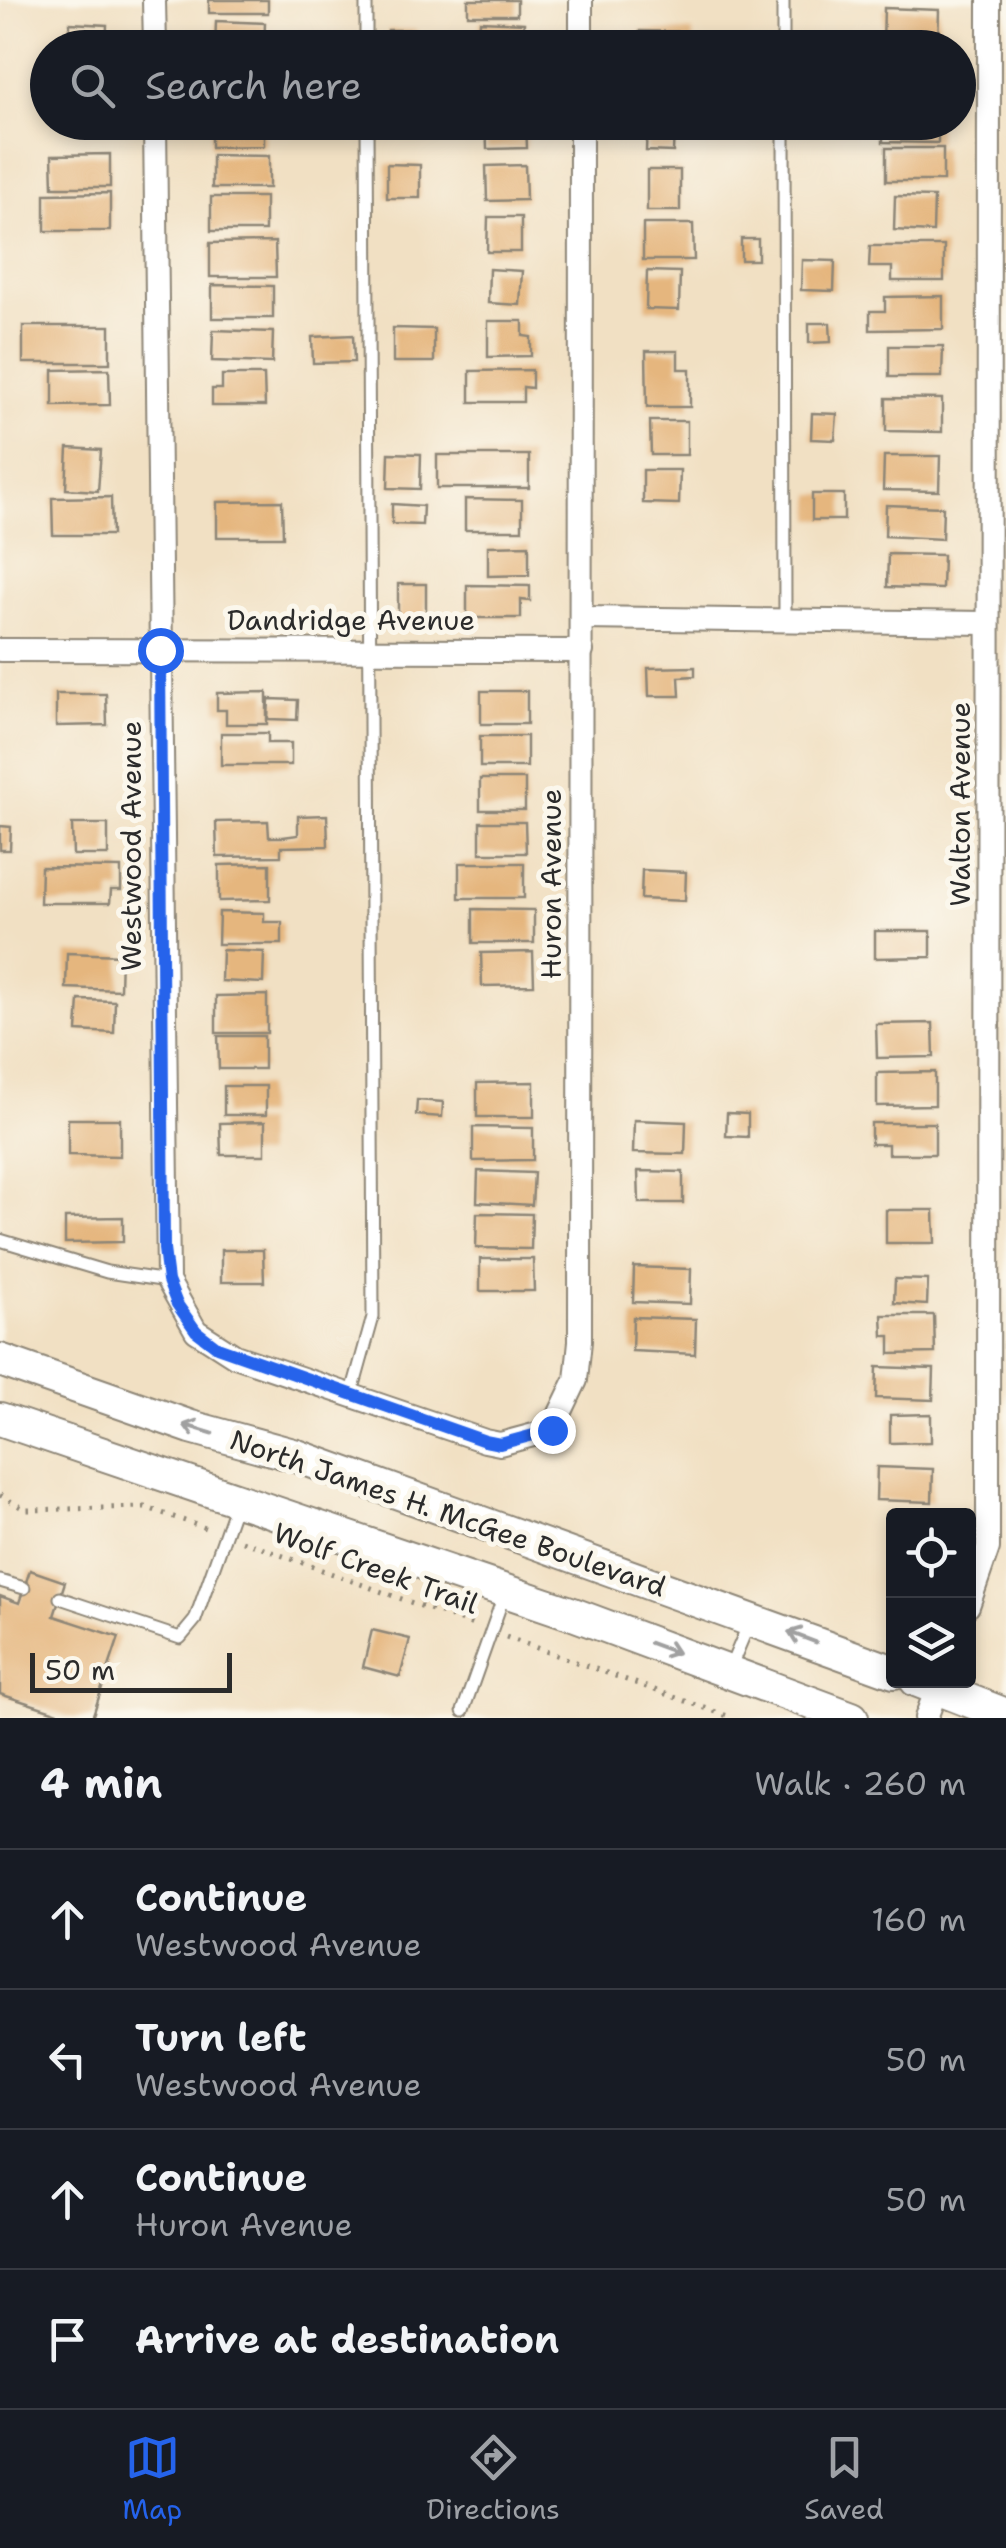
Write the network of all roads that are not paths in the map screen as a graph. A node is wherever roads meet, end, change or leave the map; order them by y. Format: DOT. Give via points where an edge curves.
graph roads {
  1 [pos="154,0"];
  2 [pos="366,0"];
  3 [pos="581,0"];
  4 [pos="783,0"];
  5 [pos="989,0"];
  6 [pos="155,30"];
  7 [pos="366,30"];
  8 [pos="581,30"];
  9 [pos="784,30"];
  10 [pos="155,140"];
  11 [pos="366,140"];
  12 [pos="581,140"];
  13 [pos="784,140"];
  14 [pos="582,618"];
  15 [pos="785,622"];
  16 [pos="988,622"];
  17 [pos="371,649"];
  18 [pos="0,650"];
  19 [pos="160,650"];
  20 [pos="582,650"];
  21 [pos="998,708"];
  22 [pos="0,1240"];
  23 [pos="168,1281"];
  24 [pos="0,1360"];
  25 [pos="352,1396"];
  26 [pos="0,1420"];
  27 [pos="238,1499"];
  28 [pos="0,1580"];
  29 [pos="24,1588"];
  30 [pos="506,1591"];
  31 [pos="60,1598"];
  32 [pos="971,1598"];
  33 [pos="751,1618"];
  34 [pos="886,1669"];
  35 [pos="728,1672"];
  36 [pos="930,1692"];
  37 [pos="463,1711"];
  38 [pos="1006,1714"];
  39 [pos="852,1718"];
  1 -- 6 [label="street"];
  2 -- 7 [label="lane"];
  3 -- 8 [label="street"];
  4 -- 9 [label="lane"];
  5 -- 16 [label="street, Walton Avenue"];
  10 -- 19 [label="street, Westwood Avenue"];
  11 -- 17 [label="lane"];
  12 -- 14 [label="street, Huron Avenue"];
  13 -- 15 [label="lane"];
  14 -- 15 [label="street"];
  14 -- 20 [label="street, Huron Avenue"];
  15 -- 16 [label="street"];
  16 -- 21 [label="street, Walton Avenue"];
  17 -- 19 [label="street, Dandridge Avenue"];
  17 -- 20 [label="street, Dandridge Avenue"];
  17 -- 25 [label="lane" via="373,1316"];
  18 -- 19 [label="street, Dandridge Avenue"];
  19 -- 23 [label="street, Westwood Avenue"];
  20 -- 25 [label="street, Huron Avenue" via="576,1380 552,1430 500,1444"];
  21 -- 32 [label="street, Walton Avenue" via="988,1548"];
  22 -- 23 [label="lane" via="107,1272"];
  23 -- 25 [label="street, Westwood Avenue" via="196,1331 217,1347"];
  33 -- 24 [label="main road, North James H. McGee Boulevard, one-way" via="297,1456 191,1428"];
  26 -- 27 [label="main road, North James H. McGee Boulevard"];
  27 -- 30 [label="main road, North James H. McGee Boulevard"];
  27 -- 31 [label="lane" via="195,1620 180,1638"];
  28 -- 29 [label="lane"];
  30 -- 35 [label="main road, North James H. McGee Boulevard, one-way"];
  30 -- 37 [label="lane"];
  34 -- 33 [label="main road, North James H. McGee Boulevard, one-way"];
  33 -- 35 [label="lane"];
  35 -- 39 [label="main road, North James H. McGee Boulevard" via="796,1703"];
  36 -- 38 [label="main road"];
}
